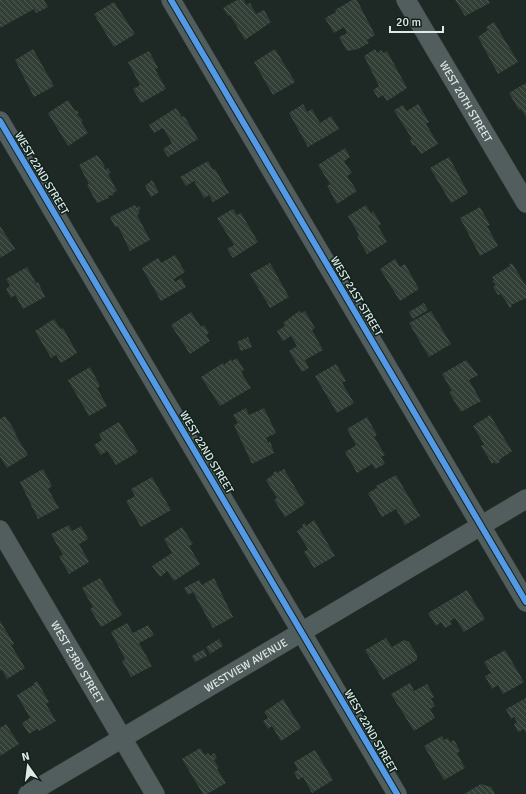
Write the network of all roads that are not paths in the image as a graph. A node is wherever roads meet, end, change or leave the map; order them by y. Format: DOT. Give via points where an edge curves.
graph roads {
  1 [pos="171,0"];
  2 [pos="406,0"];
  3 [pos="0,121"];
  4 [pos="526,202"];
  5 [pos="526,500"];
  6 [pos="481,525"];
  7 [pos="0,530"];
  8 [pos="526,602"];
  9 [pos="301,632"];
  10 [pos="122,738"];
  11 [pos="28,794"];
  12 [pos="155,794"];
  13 [pos="397,794"];
  1 -- 6 [label="street, WEST 21ST STREET"];
  2 -- 4 [label="street, WEST 20TH STREET"];
  3 -- 9 [label="street, WEST 22ND STREET"];
  5 -- 6 [label="street, WESTVIEW AVENUE"];
  6 -- 8 [label="street, WEST 21ST STREET"];
  6 -- 9 [label="street, WESTVIEW AVENUE"];
  7 -- 10 [label="street, WEST 23RD STREET"];
  9 -- 10 [label="street, WESTVIEW AVENUE"];
  9 -- 13 [label="street, WEST 22ND STREET"];
  10 -- 11 [label="street, WESTVIEW AVENUE"];
  10 -- 12 [label="street, WEST 23RD STREET"];
}
